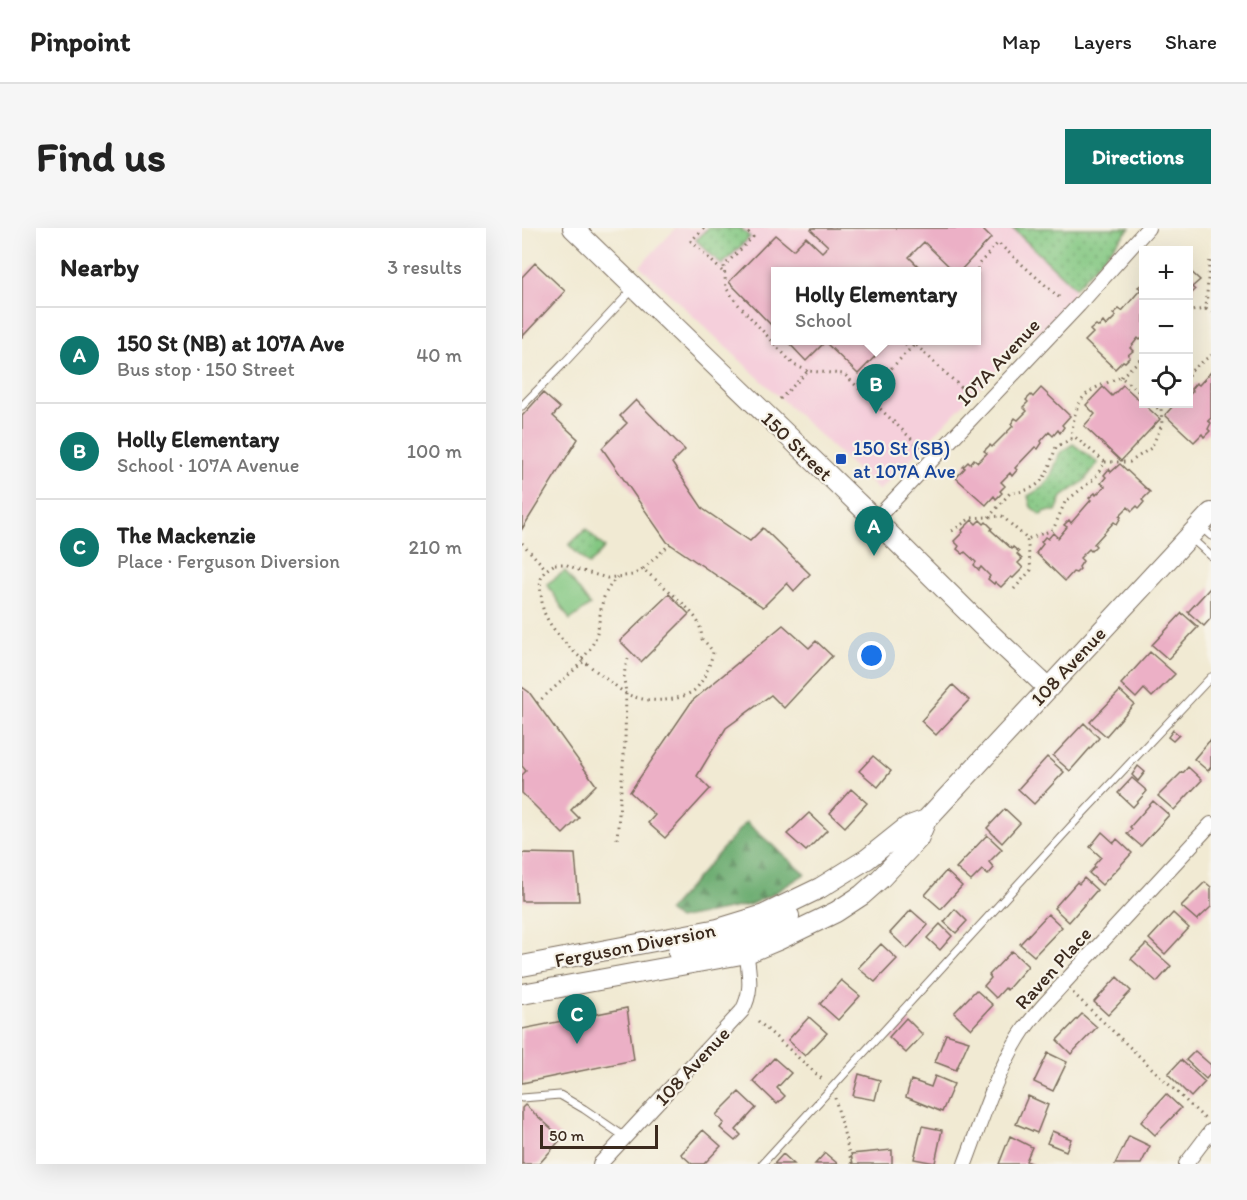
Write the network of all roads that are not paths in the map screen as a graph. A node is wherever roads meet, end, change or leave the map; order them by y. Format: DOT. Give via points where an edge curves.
graph roads {
  1 [pos="573,228"];
  2 [pos="1148,228"];
  3 [pos="634,288"];
  4 [pos="522,406"];
  5 [pos="875,520"];
  6 [pos="1203,528"];
  7 [pos="1211,556"];
  8 [pos="1211,677"];
  9 [pos="1048,688"];
  10 [pos="926,820"];
  11 [pos="1211,824"];
  12 [pos="746,937"];
  13 [pos="522,966"];
  14 [pos="522,994"];
  15 [pos="522,1098"];
  16 [pos="1210,1127"];
  17 [pos="626,1137"];
  18 [pos="600,1164"];
  19 [pos="762,1164"];
  20 [pos="965,1164"];
  21 [pos="1186,1164"];
  1 -- 3 [label="main road, 150 Street"];
  2 -- 5 [label="street, 107A Avenue"];
  3 -- 4 [label="lane"];
  3 -- 5 [label="main road, 150 Street"];
  5 -- 9 [label="main road, 150 Street"];
  6 -- 7 [label="lane"];
  6 -- 9 [label="main road, 108 Avenue"];
  8 -- 19 [label="lane"];
  9 -- 10 [label="main road, 108 Avenue"];
  10 -- 12 [label="main road, 108 Avenue" via="907,827 834,879 811,905"];
  10 -- 12 [label="main road, 108 Avenue" via="918,839 880,879 836,912"];
  11 -- 20 [label="street, Raven Place" via="1020,1034"];
  12 -- 13 [label="main road, Ferguson Diversion" via="611,965 589,954"];
  12 -- 14 [label="main road, Ferguson Diversion"];
  12 -- 17 [label="street, 108 Avenue" via="750,988 742,1011"];
  15 -- 17 [label="lane" via="560,1095"];
  16 -- 21 [label="street"];
  17 -- 18 [label="street, 108 Avenue"];
}
